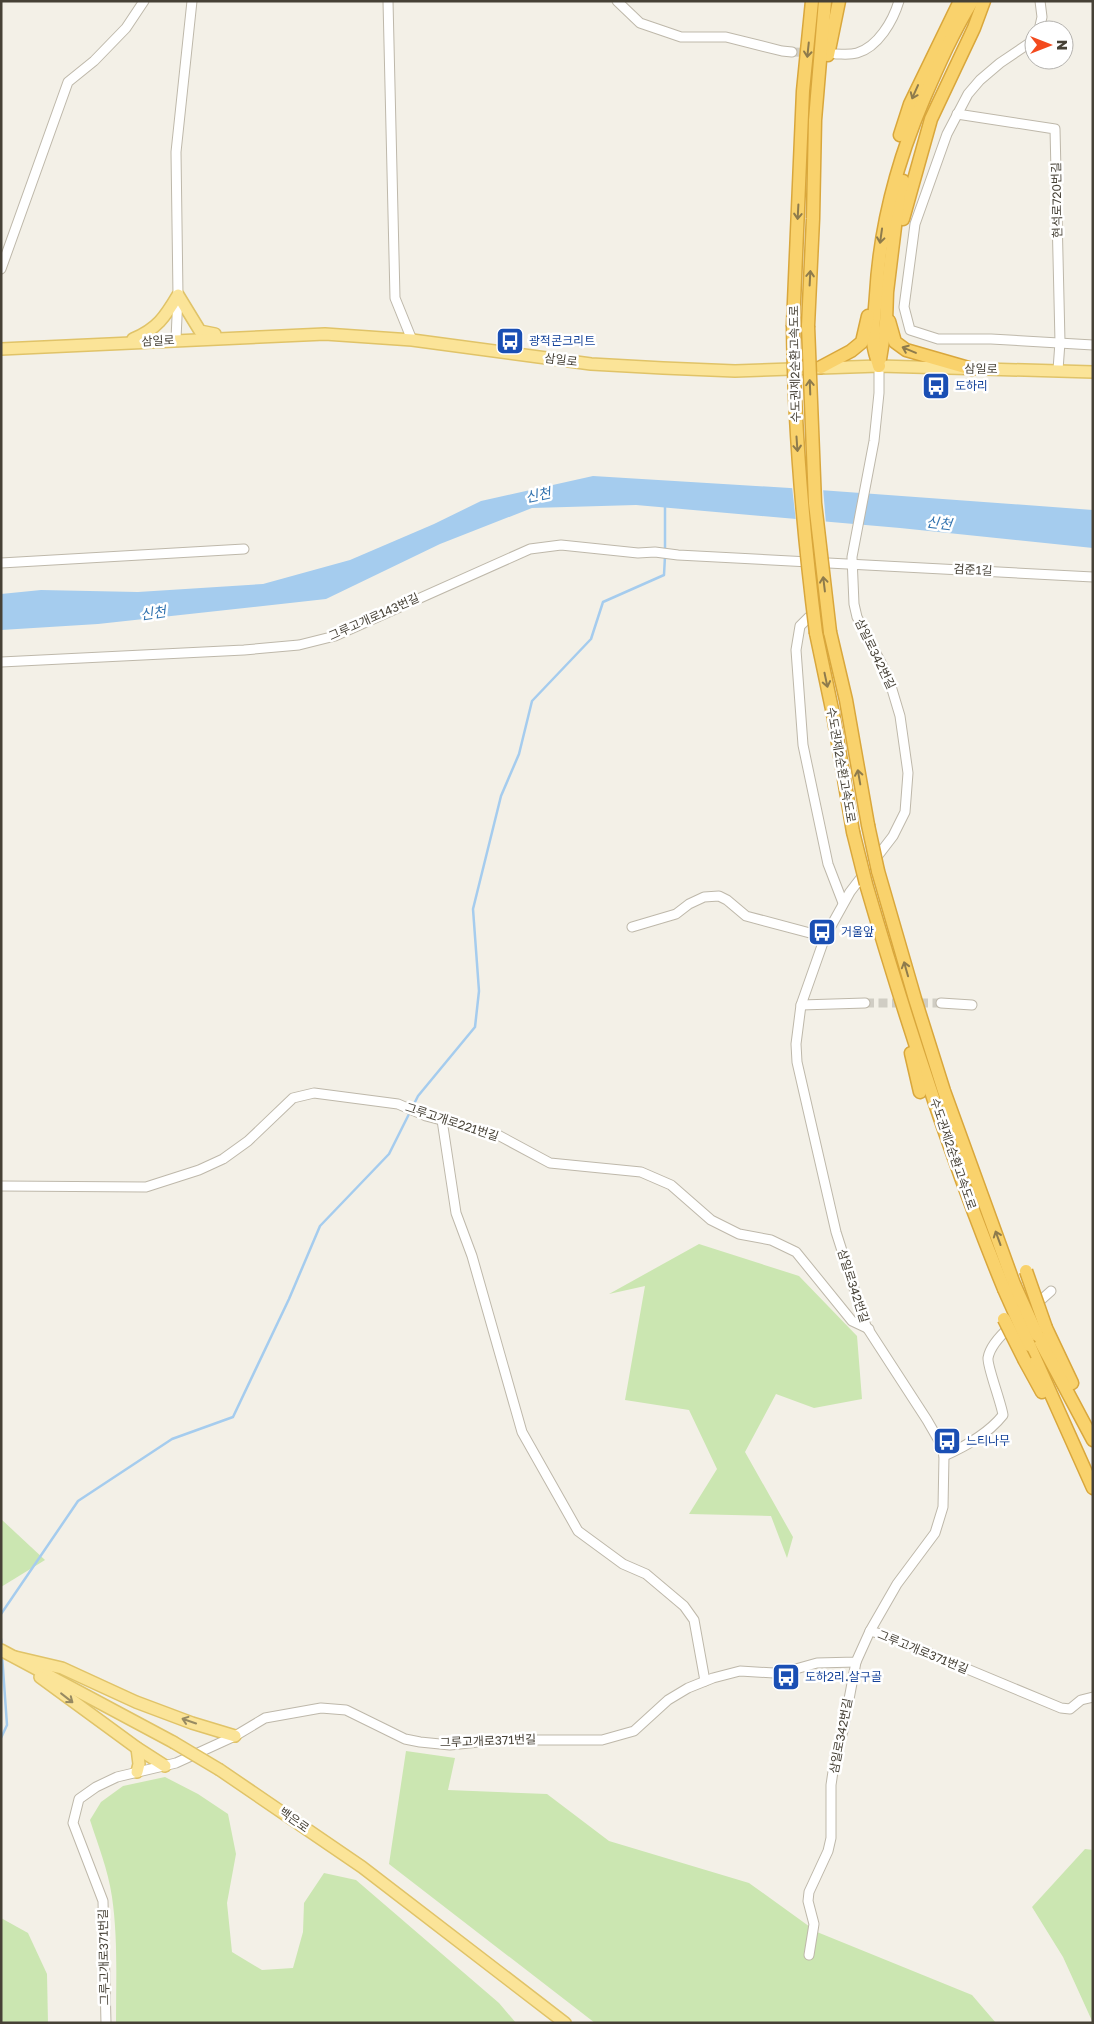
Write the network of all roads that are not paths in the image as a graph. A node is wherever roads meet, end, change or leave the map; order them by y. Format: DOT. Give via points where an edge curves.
graph roads {
  1 [pos="144,1"];
  2 [pos="192,1"];
  3 [pos="388,1"];
  4 [pos="617,1"];
  5 [pos="812,1"];
  6 [pos="825,1"];
  7 [pos="838,1"];
  8 [pos="899,1"];
  9 [pos="960,1"];
  10 [pos="972,1"];
  11 [pos="983,1"];
  12 [pos="1040,1"];
  13 [pos="1042,20"];
  14 [pos="1024,47"];
  15 [pos="792,52"];
  16 [pos="836,54"];
  17 [pos="957,114"];
  18 [pos="888,204"];
  19 [pos="814,219"];
  20 [pos="1,269"];
  21 [pos="877,269"];
  22 [pos="887,292"];
  23 [pos="178,295"];
  24 [pos="234,338"];
  25 [pos="176,340"];
  26 [pos="412,340"];
  27 [pos="127,342"];
  28 [pos="1060,342"];
  29 [pos="1093,345"];
  30 [pos="1,349"];
  31 [pos="879,366"];
  32 [pos="821,367"];
  33 [pos="972,369"];
  34 [pos="1058,370"];
  35 [pos="1093,372"];
  36 [pos="244,549"];
  37 [pos="678,555"];
  38 [pos="852,561"];
  39 [pos="1,563"];
  40 [pos="1093,577"];
  41 [pos="809,617"];
  42 [pos="1,662"];
  43 [pos="843,903"];
  44 [pos="632,927"];
  45 [pos="825,937"];
  46 [pos="884,946"];
  47 [pos="915,998"];
  48 [pos="865,1003"];
  49 [pos="941,1003"];
  50 [pos="802,1005"];
  51 [pos="972,1005"];
  52 [pos="920,1092"];
  53 [pos="442,1120"];
  54 [pos="961,1121"];
  55 [pos="1,1186"];
  56 [pos="1026,1271"];
  57 [pos="1009,1287"];
  58 [pos="1051,1291"];
  59 [pos="1004,1319"];
  60 [pos="869,1329"];
  61 [pos="1042,1331"];
  62 [pos="1093,1428"];
  63 [pos="1093,1440"];
  64 [pos="944,1456"];
  65 [pos="1093,1489"];
  66 [pos="870,1631"];
  67 [pos="8,1654"];
  68 [pos="856,1662"];
  69 [pos="705,1681"];
  70 [pos="1093,1697"];
  71 [pos="235,1736"];
  72 [pos="137,1748"];
  73 [pos="165,1766"];
  74 [pos="137,1772"];
  75 [pos="809,1955"];
  76 [pos="106,2023"];
  77 [pos="565,2023"];
  1 -- 20 [label="street" via="126,28 68,82"];
  2 -- 23 [label="street" via="176,152"];
  3 -- 26 [label="street" via="395,298"];
  4 -- 15 [label="street" via="640,23 681,37 726,37"];
  5 -- 46 [label="highway, 수도권제2순환고속도로, one-way, bridge" via="803,92 793,325 798,461 816,633 853,832"];
  6 -- 19 [label="highway, 수도권제2순환고속도로" via="815,120"];
  7 -- 19 [label="highway" via="828,51"];
  8 -- 16 [label="street" via="884,31 870,48 855,54"];
  9 -- 18 [label="highway, one-way" via="910,104 889,168"];
  10 -- 18 [label="highway" via="954,31 908,133"];
  11 -- 22 [label="highway" via="943,72 913,142 899,194"];
  12 -- 13 [label="street"];
  14 -- 17 [label="street" via="980,80"];
  17 -- 28 [label="street, 현석로720번길" via="1055,130"];
  17 -- 28 [label="street" via="915,224 904,307 910,330 938,339"];
  18 -- 21 [label="highway, one-way"];
  47 -- 19 [label="highway, 수도권제2순환고속도로, one-way, bridge" via="878,871 830,632 815,503 808,326"];
  21 -- 31 [label="highway" via="873,341"];
  21 -- 32 [label="highway" via="862,342"];
  22 -- 31 [label="highway"];
  33 -- 22 [label="highway, one-way" via="906,350 894,342 889,327"];
  23 -- 24 [label="main road" via="200,330"];
  23 -- 25 [label="street"];
  23 -- 27 [label="main road" via="161,321 149,332"];
  24 -- 25 [label="main road, 삼일로"];
  24 -- 26 [label="main road, 삼일로" via="325,334"];
  25 -- 27 [label="main road, 삼일로"];
  26 -- 32 [label="main road, 삼일로" via="591,364 735,371"];
  27 -- 30 [label="main road, 삼일로"];
  28 -- 29 [label="street"];
  28 -- 34 [label="street, 현석로720번길"];
  31 -- 32 [label="main road, 삼일로"];
  31 -- 33 [label="main road, 삼일로"];
  31 -- 38 [label="street, 삼일로342번길" via="879,393 870,459"];
  33 -- 34 [label="main road, 삼일로"];
  34 -- 35 [label="main road, 삼일로"];
  36 -- 39 [label="street"];
  37 -- 38 [label="street, 검준1길"];
  37 -- 42 [label="street, 그루고개로143번길" via="561,545 530,549 335,636 299,645"];
  38 -- 40 [label="street, 검준1길"];
  38 -- 43 [label="street, 삼일로342번길" via="856,617 888,676 900,716 908,773 905,812 893,836"];
  41 -- 43 [label="street" via="800,626 796,650 803,745 828,864"];
  43 -- 45 [label="street, 삼일로342번길"];
  44 -- 45 [label="street" via="676,914 704,897 719,896 746,916"];
  45 -- 50 [label="street, 삼일로342번길"];
  46 -- 52 [label="highway"];
  46 -- 57 [label="highway, 수도권제2순환고속도로" via="970,1204"];
  47 -- 54 [label="highway"];
  57 -- 47 [label="highway, 수도권제2순환고속도로, one-way"];
  48 -- 50 [label="street"];
  49 -- 51 [label="street"];
  50 -- 60 [label="street, 삼일로342번길" via="796,1044 804,1097 836,1232 852,1287"];
  53 -- 55 [label="street, 그루고개로221번길" via="398,1104 314,1093 293,1098 248,1141 223,1159 146,1187"];
  53 -- 60 [label="street, 그루고개로221번길" via="498,1135 550,1163 641,1172 671,1185 711,1220 739,1234 771,1240 796,1252 852,1321"];
  53 -- 69 [label="street" via="456,1213 472,1256 522,1432 578,1531 623,1564 646,1574 684,1606 694,1620"];
  56 -- 61 [label="highway, bridge"];
  57 -- 61 [label="highway, 수도권제2순환고속도로, bridge"];
  57 -- 65 [label="highway, 수도권제2순환고속도로, bridge" via="1029,1345"];
  58 -- 64 [label="street" via="1006,1331 989,1352 987,1360 1003,1415 994,1426 963,1448"];
  59 -- 65 [label="highway, bridge"];
  60 -- 64 [label="street, 삼일로342번길" via="927,1420"];
  61 -- 62 [label="highway"];
  61 -- 63 [label="highway, 수도권제2순환고속도로"];
  64 -- 66 [label="street, 삼일로342번길" via="943,1507 936,1533 897,1584"];
  66 -- 68 [label="street, 그루고개로371번길"];
  66 -- 70 [label="street, 그루고개로371번길" via="1062,1708 1070,1709 1081,1700"];
  71 -- 67 [label="main road, one-way" via="136,1702 62,1668"];
  67 -- 72 [label="main road, one-way"];
  67 -- 77 [label="main road, 백은로, bridge" via="220,1770 362,1867"];
  68 -- 69 [label="street, 그루고개로371번길" via="817,1663 780,1673 740,1671"];
  68 -- 75 [label="street, 삼일로342번길" via="831,1785 831,1838 809,1892 808,1902 814,1924"];
  69 -- 71 [label="street, 그루고개로371번길" via="668,1700 634,1732 602,1740 498,1740 450,1745 420,1742 405,1739 346,1710 321,1708 265,1718"];
  71 -- 73 [label="street, 그루고개로371번길"];
  72 -- 73 [label="main road"];
  72 -- 74 [label="main road"];
  73 -- 74 [label="street, 그루고개로371번길"];
  74 -- 76 [label="street, 그루고개로371번길" via="116,1777 80,1799 73,1823 103,1902"];
}
